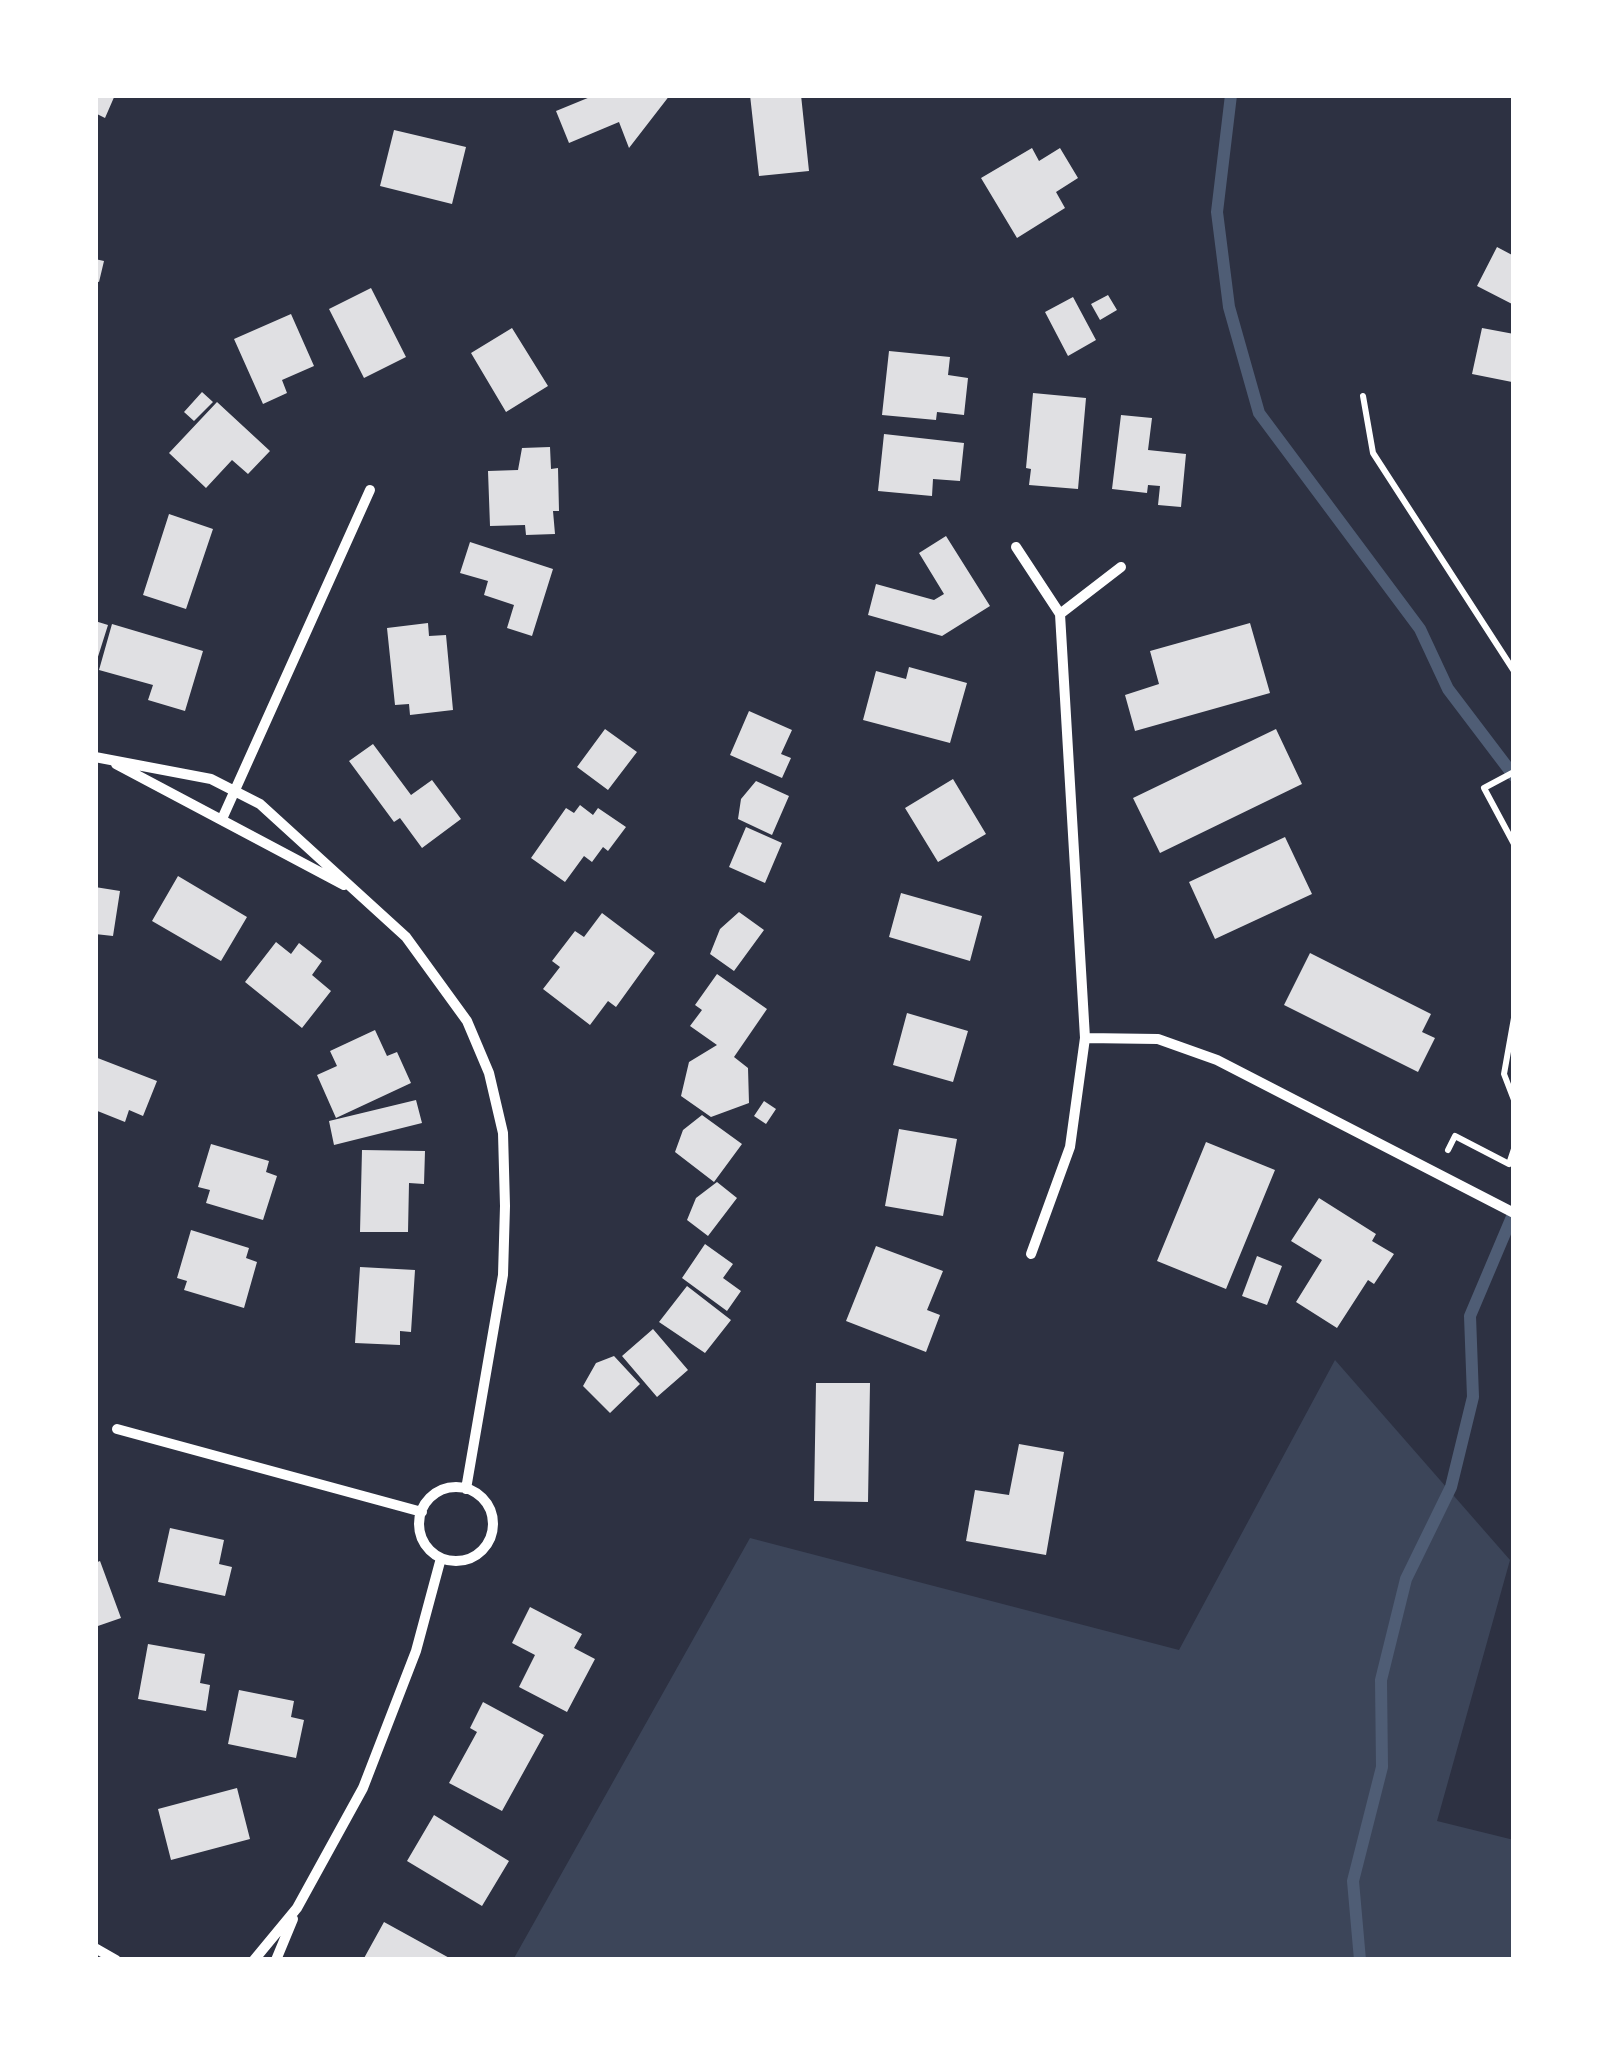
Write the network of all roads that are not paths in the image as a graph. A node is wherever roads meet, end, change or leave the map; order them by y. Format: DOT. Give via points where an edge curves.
graph roads {
  1 [pos="370,490"];
  2 [pos="1016,547"];
  3 [pos="1121,568"];
  4 [pos="1060,614"];
  5 [pos="95,757"];
  6 [pos="110,762"];
  7 [pos="236,790"];
  8 [pos="222,819"];
  9 [pos="356,891"];
  10 [pos="1086,1038"];
  11 [pos="1514,1213"];
  12 [pos="1031,1254"];
  13 [pos="117,1429"];
  14 [pos="466,1488"];
  15 [pos="422,1512"];
  16 [pos="441,1558"];
  17 [pos="296,1908"];
  18 [pos="95,1948"];
  19 [pos="116,1960"];
  20 [pos="254,1960"];
  21 [pos="276,1960"];
  1 -- 7 [label="street"];
  2 -- 4 [label="street"];
  3 -- 4 [label="street"];
  4 -- 10 [label="street"];
  5 -- 6 [label="street"];
  6 -- 7 [label="street" via="187,772"];
  6 -- 8 [label="street"];
  7 -- 8 [label="street"];
  7 -- 9 [label="street" via="282,820"];
  8 -- 9 [label="street"];
  9 -- 14 [label="street" via="406,937 467,1021 489,1073 502,1133 503,1275"];
  10 -- 11 [label="street" via="1184,1046"];
  10 -- 12 [label="street" via="1070,1148"];
  13 -- 15 [label="street"];
  14 -- 15 [label="street" via="440,1492"];
  14 -- 16 [label="street" via="488,1505 492,1532 469,1560"];
  15 -- 16 [label="street" via="421,1535"];
  16 -- 17 [label="street" via="394,1715"];
  17 -- 20 [label="street"];
  17 -- 21 [label="street"];
  18 -- 19 [label="street"];
}
